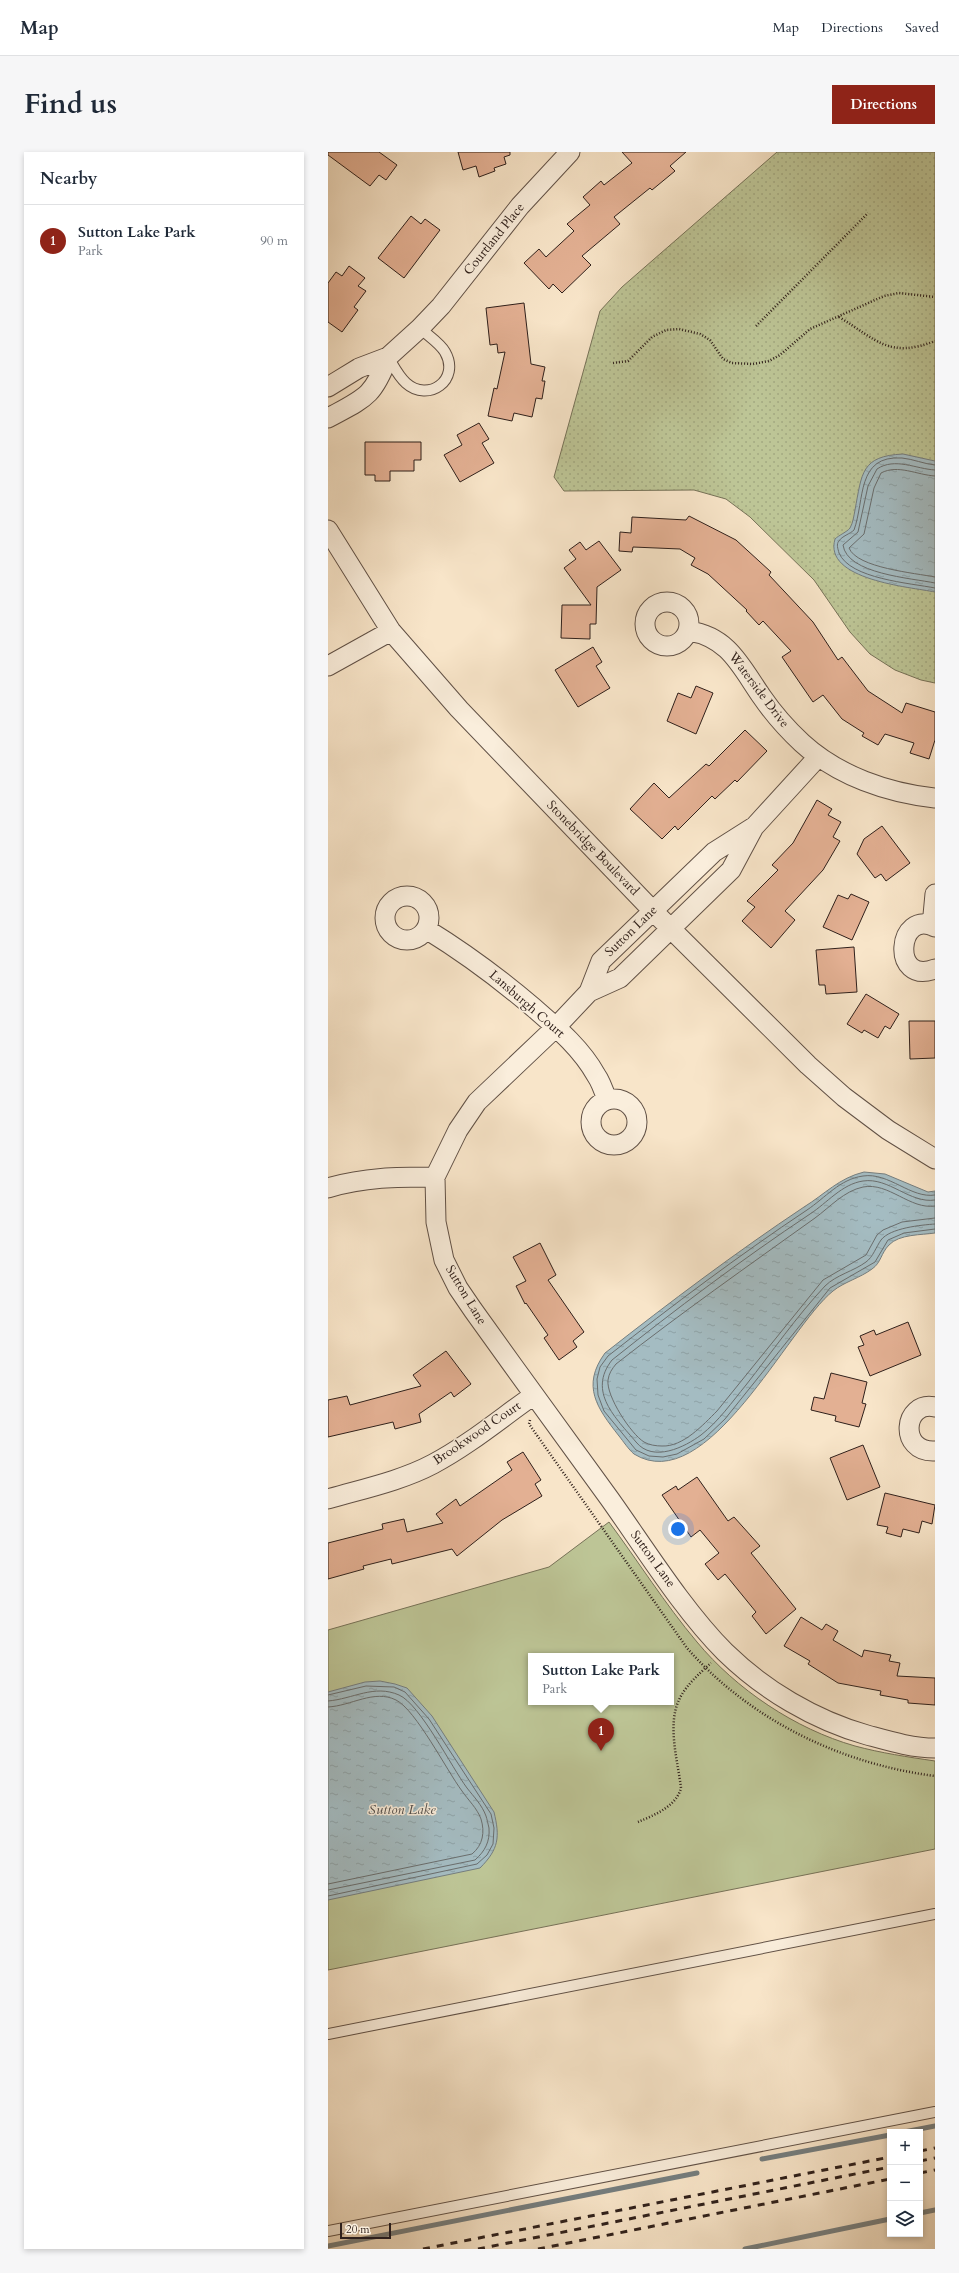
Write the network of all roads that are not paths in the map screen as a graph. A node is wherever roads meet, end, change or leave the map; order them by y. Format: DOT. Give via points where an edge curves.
graph roads {
  1 [pos="570,152"];
  2 [pos="420,328"];
  3 [pos="388,357"];
  4 [pos="328,387"];
  5 [pos="328,418"];
  6 [pos="328,530"];
  7 [pos="391,631"];
  8 [pos="689,631"];
  9 [pos="328,666"];
  10 [pos="818,757"];
  11 [pos="935,798"];
  12 [pos="754,826"];
  13 [pos="935,894"];
  14 [pos="652,910"];
  15 [pos="933,926"];
  16 [pos="426,929"];
  17 [pos="671,930"];
  18 [pos="935,969"];
  19 [pos="589,992"];
  20 [pos="556,1027"];
  21 [pos="607,1100"];
  22 [pos="935,1159"];
  23 [pos="435,1177"];
  24 [pos="328,1188"];
  25 [pos="534,1394"];
  26 [pos="935,1407"];
  27 [pos="935,1451"];
  28 [pos="328,1499"];
  29 [pos="935,1748"];
  30 [pos="935,1914"];
  31 [pos="328,2034"];
  32 [pos="935,2112"];
  33 [pos="328,2231"];
  1 -- 2 [label="street, Courtland Place" via="520,206 441,306"];
  2 -- 3 [label="street, Courtland Place"];
  2 -- 3 [label="lane" via="444,350 449,373 444,383 433,389 417,389 406,383"];
  3 -- 4 [label="street, Courtland Place" via="359,368"];
  3 -- 5 [label="street, Courtland Place" via="380,379 371,392"];
  6 -- 7 [label="street, Stonebridge Boulevard"];
  7 -- 9 [label="street"];
  7 -- 14 [label="street, Stonebridge Boulevard" via="459,709"];
  8 -- 10 [label="street, Waterside Drive" via="710,637 727,648 791,732"];
  10 -- 11 [label="street, Waterside Drive" via="854,777 883,788 911,796"];
  10 -- 12 [label="street, Sutton Lane"];
  12 -- 14 [label="street, Sutton Lane" via="714,852"];
  12 -- 17 [label="street" via="731,870"];
  13 -- 15 [label="street"];
  14 -- 17 [label="street, Stonebridge Boulevard"];
  14 -- 19 [label="street, Sutton Lane" via="601,960"];
  15 -- 18 [label="street" via="921,925 907,934 903,943 903,953 911,967 920,971"];
  16 -- 20 [label="street, Lansburgh Court" via="470,956"];
  17 -- 19 [label="street" via="620,978"];
  17 -- 22 [label="street, Stonebridge Boulevard" via="844,1097 888,1130"];
  19 -- 20 [label="street, Sutton Lane"];
  20 -- 21 [label="street, Lansburgh Court" via="580,1052 596,1075"];
  20 -- 23 [label="street, Sutton Lane" via="477,1102 454,1135"];
  23 -- 24 [label="street" via="379,1177"];
  23 -- 25 [label="street, Sutton Lane" via="439,1240 452,1276 473,1310"];
  25 -- 28 [label="street, Brookwood Court" via="433,1464 414,1473"];
  25 -- 29 [label="street, Sutton Lane" via="681,1598 724,1651 750,1674 818,1716 851,1730 891,1742"];
  26 -- 27 [label="street" via="923,1407 916,1411 908,1426 913,1442 920,1448"];
  30 -- 31 [label="lane"];
  32 -- 33 [label="lane"];
}
